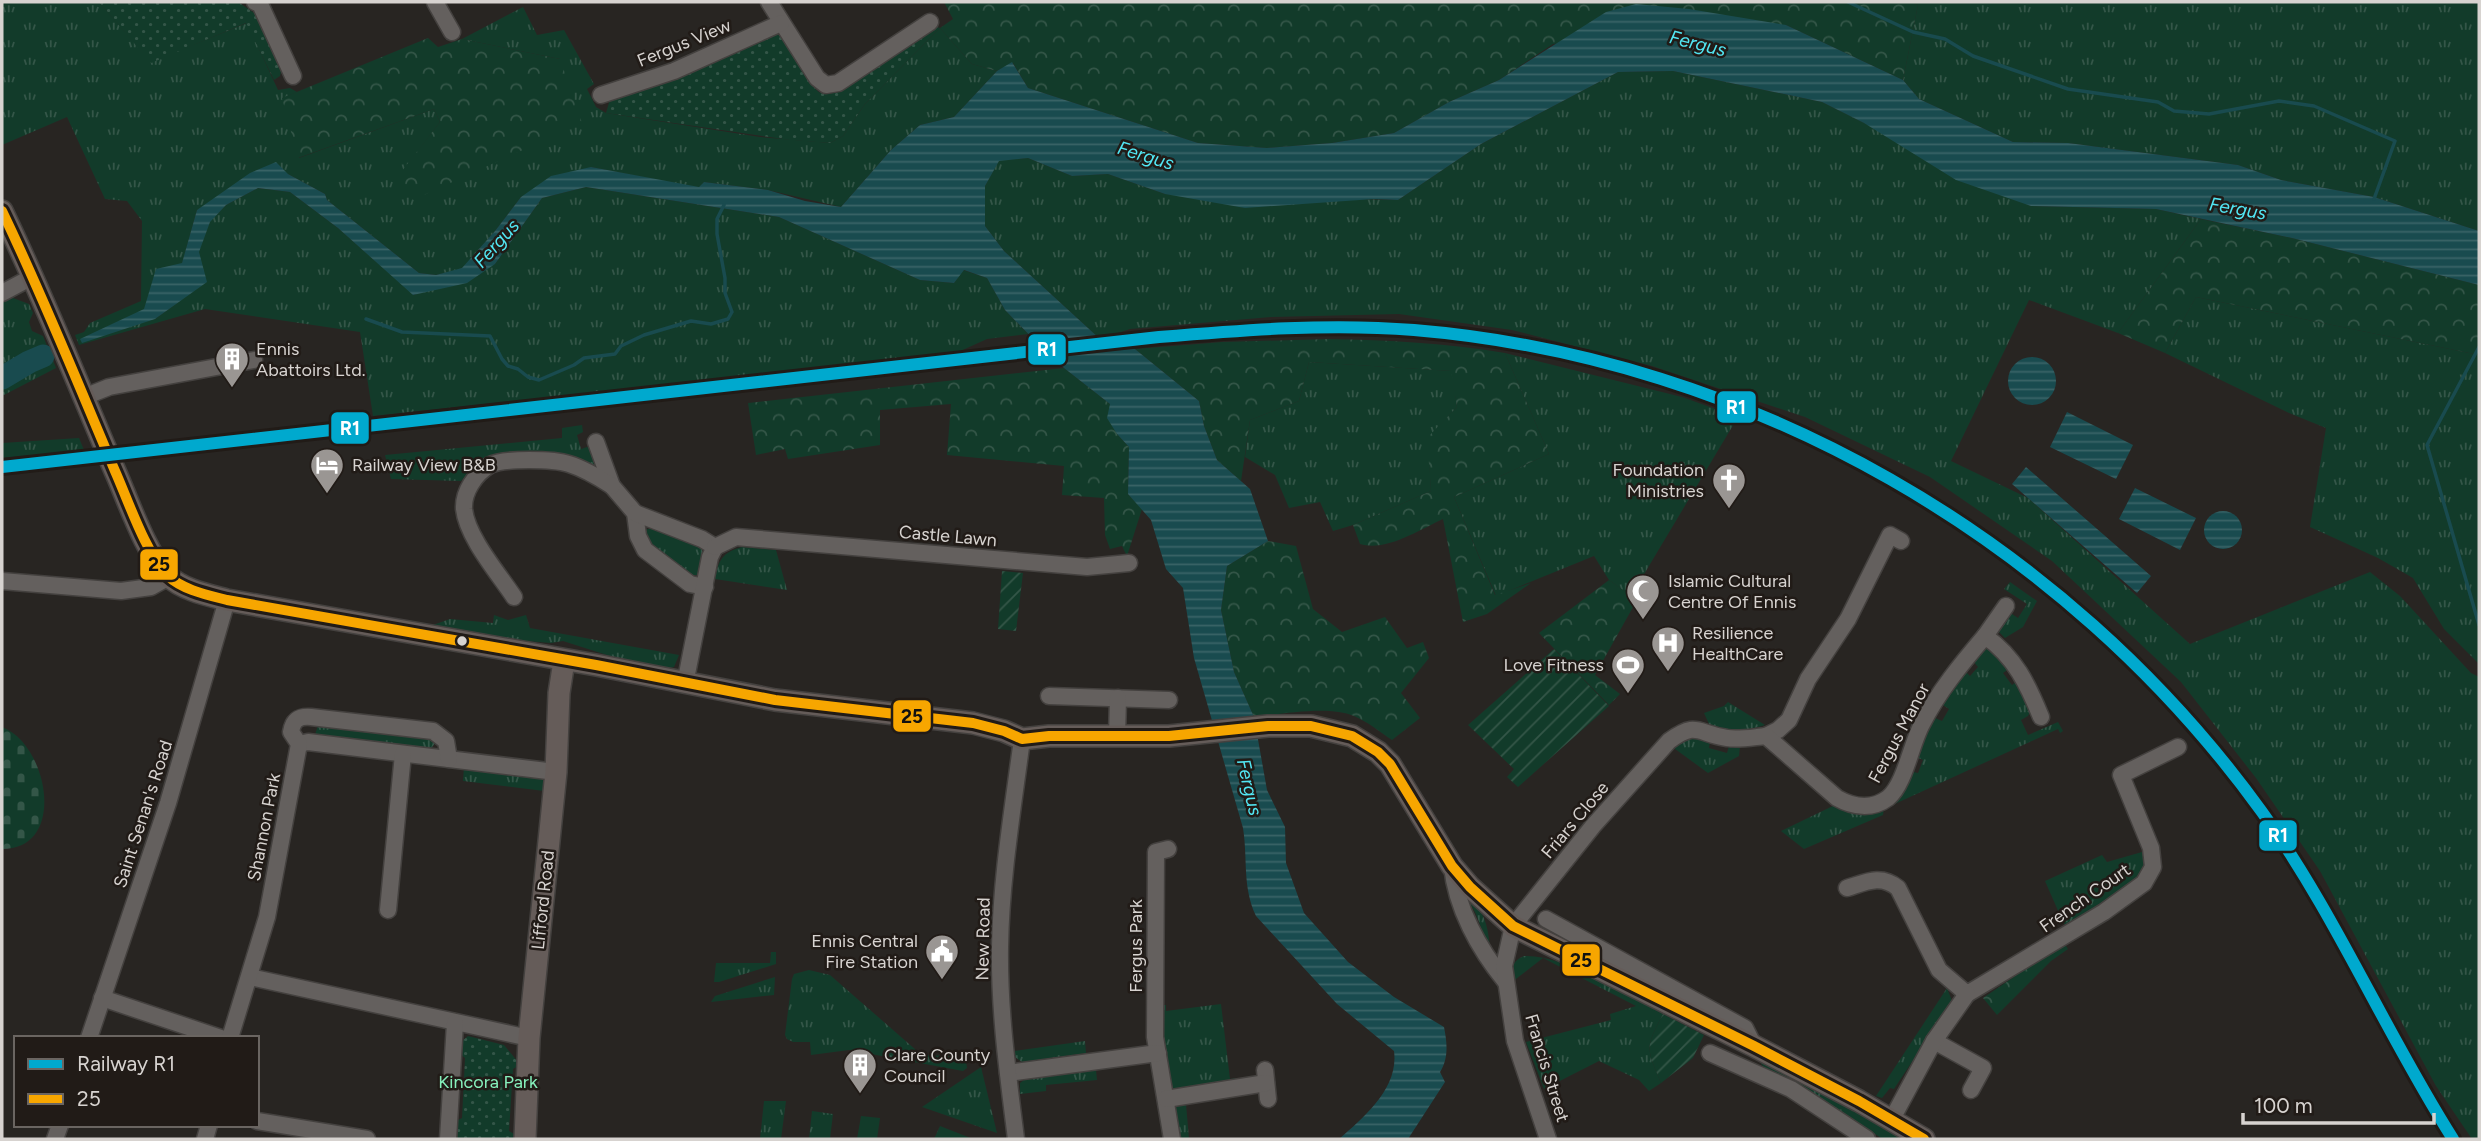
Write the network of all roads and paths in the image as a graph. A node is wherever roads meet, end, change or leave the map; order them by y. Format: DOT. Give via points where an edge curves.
graph roads {
  1 [pos="255,2"];
  2 [pos="435,2"];
  3 [pos="769,2"];
  4 [pos="930,22"];
  5 [pos="781,23"];
  6 [pos="452,32"];
  7 [pos="293,76"];
  8 [pos="601,95"];
  9 [pos="2,211"];
  10 [pos="32,277"];
  11 [pos="2,293"];
  12 [pos="254,360"];
  13 [pos="84,397"];
  14 [pos="596,442"];
  15 [pos="612,486"];
  16 [pos="635,513"];
  17 [pos="1901,541"];
  18 [pos="715,547"];
  19 [pos="1129,563"];
  20 [pos="169,577"];
  21 [pos="2,581"];
  22 [pos="705,587"];
  23 [pos="514,597"];
  24 [pos="227,600"];
  25 [pos="2006,606"];
  26 [pos="1985,636"];
  27 [pos="564,661"];
  28 [pos="685,684"];
  29 [pos="1049,696"];
  30 [pos="1118,698"];
  31 [pos="1169,700"];
  32 [pos="2041,718"];
  33 [pos="1766,736"];
  34 [pos="1118,737"];
  35 [pos="1022,739"];
  36 [pos="304,743"];
  37 [pos="2178,747"];
  38 [pos="404,754"];
  39 [pos="449,759"];
  40 [pos="556,772"];
  41 [pos="1168,849"];
  42 [pos="1452,866"];
  43 [pos="1846,888"];
  44 [pos="388,910"];
  45 [pos="1546,919"];
  46 [pos="1513,926"];
  47 [pos="1587,953"];
  48 [pos="250,977"];
  49 [pos="1505,981"];
  50 [pos="1967,994"];
  51 [pos="102,999"];
  52 [pos="455,1023"];
  53 [pos="90,1036"];
  54 [pos="215,1036"];
  55 [pos="231,1036"];
  56 [pos="529,1038"];
  57 [pos="1934,1041"];
  58 [pos="1158,1053"];
  59 [pos="1710,1053"];
  60 [pos="1008,1073"];
  61 [pos="1267,1084"];
  62 [pos="1971,1090"];
  63 [pos="1166,1099"];
  64 [pos="1892,1119"];
  65 [pos="259,1121"];
  66 [pos="367,1139"];
  67 [pos="448,1139"];
  68 [pos="525,1139"];
  69 [pos="1016,1139"];
  70 [pos="1172,1139"];
  71 [pos="1548,1139"];
  72 [pos="1867,1139"];
  73 [pos="1924,1139"];
  1 -- 7 [label="street" via="260,4"];
  2 -- 6 [label="street"];
  3 -- 5 [label="street"];
  4 -- 5 [label="street" via="838,83 826,85"];
  5 -- 8 [label="street, Fergus View" via="674,71"];
  9 -- 10 [label="main road"];
  10 -- 11 [label="street"];
  10 -- 13 [label="main road"];
  12 -- 13 [label="street" via="109,387"];
  13 -- 20 [label="main road" via="137,522"];
  14 -- 15 [label="street"];
  15 -- 16 [label="street"];
  15 -- 23 [label="street" via="579,468 546,460 492,464 478,474 464,511 472,534"];
  16 -- 18 [label="street"];
  16 -- 22 [label="street" via="645,550 690,584"];
  17 -- 33 [label="street" via="1890,536 1789,720"];
  18 -- 19 [label="street, Castle Lawn" via="736,537 1087,567"];
  18 -- 22 [label="street"];
  20 -- 21 [label="street" via="151,587 121,591"];
  20 -- 24 [label="main road"];
  22 -- 28 [label="street"];
  24 -- 27 [label="main road"];
  24 -- 51 [label="street, Saint Senan's Road" via="168,803"];
  25 -- 26 [label="street, Fergus Manor"];
  26 -- 32 [label="street" via="2025,680"];
  26 -- 33 [label="street, Fergus Manor" via="1922,723 1898,786 1876,804 1861,807 1837,798"];
  27 -- 28 [label="main road"];
  27 -- 40 [label="main road, Lifford Road"];
  28 -- 35 [label="main road" via="775,700 973,723"];
  29 -- 30 [label="street"];
  30 -- 31 [label="street"];
  30 -- 34 [label="street"];
  33 -- 46 [label="street, Friars Close" via="1729,739 1695,728 1669,741"];
  34 -- 35 [label="main road"];
  34 -- 42 [label="main road" via="1268,726 1325,728 1352,736 1378,752 1396,774"];
  35 -- 60 [label="street, New Road" via="1001,910"];
  36 -- 38 [label="street"];
  36 -- 39 [label="street, Shannon Park" via="311,717 433,731 446,741"];
  36 -- 48 [label="street, Shannon Park"];
  37 -- 50 [label="street, French Court" via="2121,775 2151,848 2153,867 2144,883"];
  38 -- 39 [label="street"];
  38 -- 44 [label="street"];
  39 -- 40 [label="street"];
  40 -- 56 [label="main road, Lifford Road"];
  41 -- 58 [label="street, Fergus Park" via="1156,852"];
  42 -- 46 [label="main road"];
  42 -- 49 [label="street" via="1454,888 1485,956"];
  43 -- 50 [label="street" via="1879,878 1898,888 1939,970"];
  45 -- 47 [label="street"];
  46 -- 47 [label="main road"];
  46 -- 49 [label="street, Francis Street" via="1504,957"];
  47 -- 64 [label="main road"];
  48 -- 52 [label="street"];
  48 -- 55 [label="street"];
  49 -- 71 [label="street, Francis Street" via="1515,1041"];
  50 -- 57 [label="street, French Court"];
  51 -- 53 [label="street, Saint Senan's Road"];
  51 -- 54 [label="street"];
  52 -- 56 [label="street"];
  52 -- 67 [label="street"];
  56 -- 68 [label="main road, Lifford Road"];
  57 -- 62 [label="street" via="1987,1061"];
  57 -- 64 [label="street, French Court"];
  58 -- 60 [label="street"];
  58 -- 63 [label="street, Fergus Park"];
  59 -- 72 [label="street" via="1791,1089"];
  60 -- 69 [label="street, New Road"];
  61 -- 63 [label="street"];
  63 -- 70 [label="street, Fergus Park"];
  64 -- 73 [label="main road"];
  65 -- 66 [label="street"];
}
